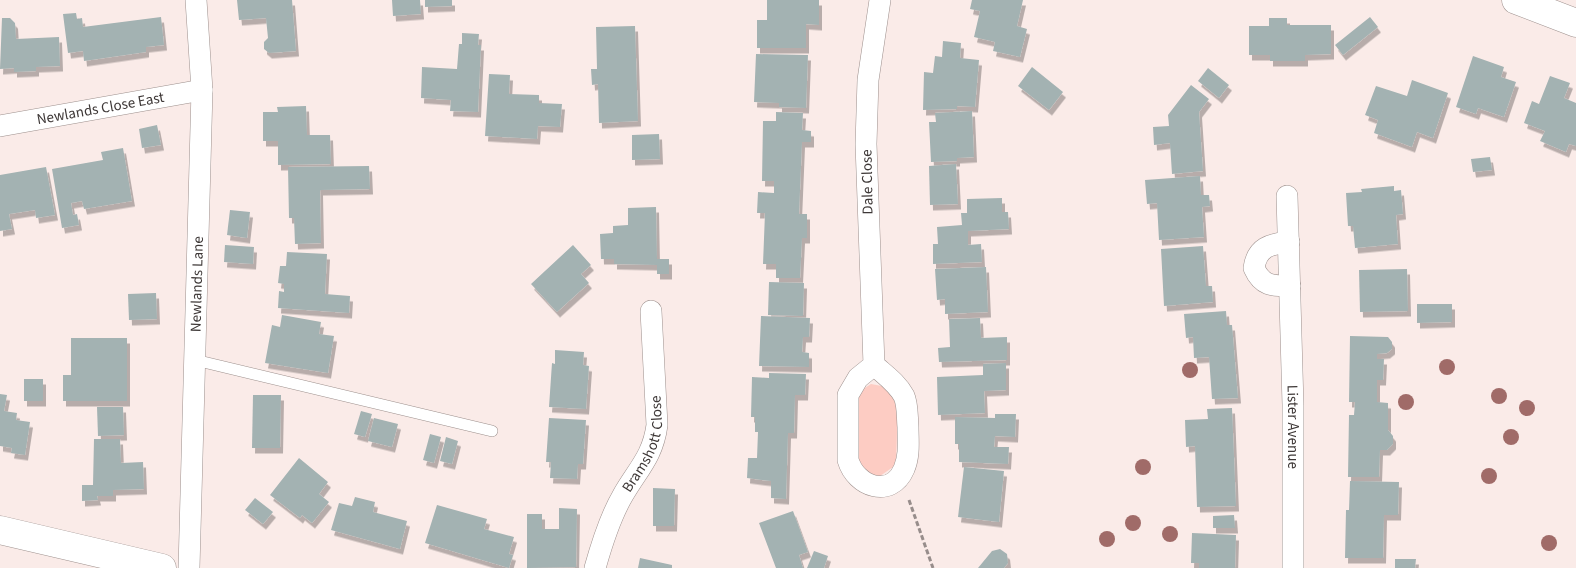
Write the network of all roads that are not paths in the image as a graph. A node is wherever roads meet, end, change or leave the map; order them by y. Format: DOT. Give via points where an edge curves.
graph roads {
  1 [pos="196,0"];
  2 [pos="880,0"];
  3 [pos="1516,0"];
  4 [pos="1576,23"];
  5 [pos="202,90"];
  6 [pos="0,126"];
  7 [pos="1287,196"];
  8 [pos="1289,242"];
  9 [pos="1290,286"];
  10 [pos="651,312"];
  11 [pos="195,360"];
  12 [pos="874,365"];
  13 [pos="492,432"];
  14 [pos="0,530"];
  15 [pos="162,568"];
  16 [pos="189,568"];
  17 [pos="595,568"];
  18 [pos="1293,568"];
  1 -- 5 [label="street, Newlands Lane"];
  2 -- 12 [label="street, Dale Close" via="868,80 866,144"];
  3 -- 4 [label="main road"];
  5 -- 6 [label="street, Newlands Close East"];
  5 -- 11 [label="street, Newlands Lane"];
  7 -- 8 [label="street, Lister Avenue"];
  8 -- 9 [label="street, Lister Avenue"];
  8 -- 9 [label="street" via="1269,244 1260,251 1254,268 1264,283"];
  9 -- 18 [label="street, Lister Avenue"];
  10 -- 17 [label="street, Bramshott Close" via="655,441 640,472 623,494"];
  11 -- 13 [label="lane"];
  11 -- 16 [label="street, Newlands Lane"];
  12 -- 12 [label="street" via="897,385 907,406 909,451 904,469 894,482 880,487 866,485 851,470 848,460 848,395 858,378"];
  14 -- 15 [label="main road"];
}
